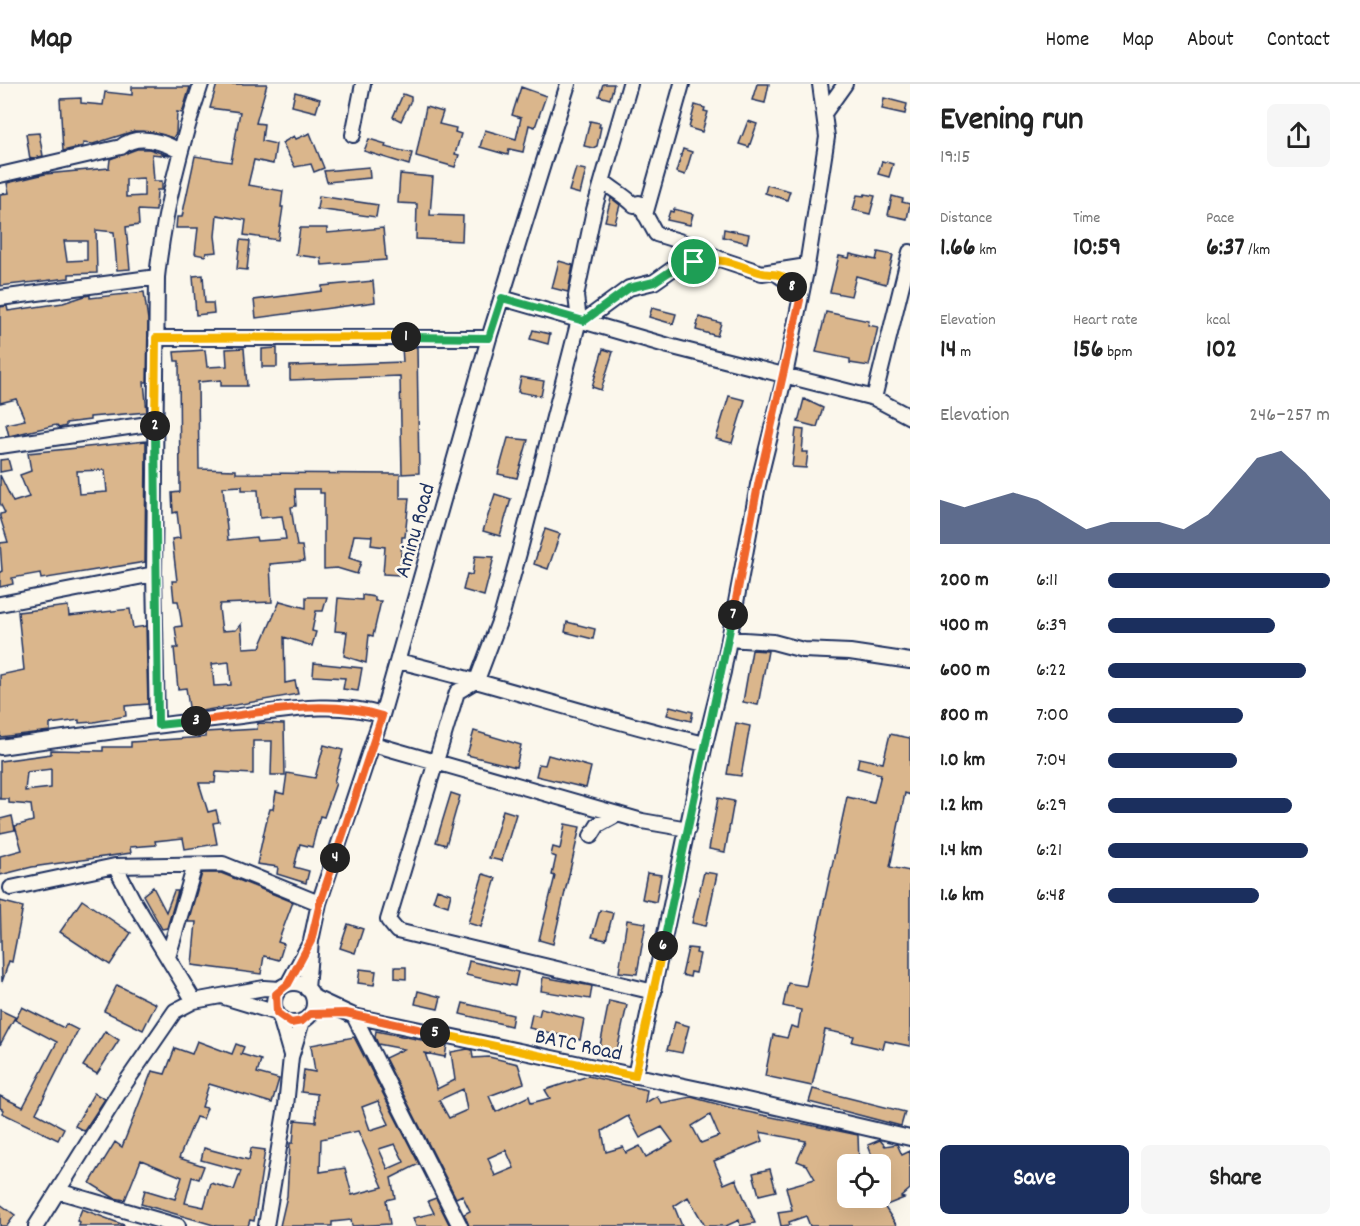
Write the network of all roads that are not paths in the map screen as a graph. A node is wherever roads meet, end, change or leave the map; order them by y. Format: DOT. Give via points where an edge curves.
graph roads {
  1 [pos="201,84"];
  2 [pos="363,84"];
  3 [pos="567,84"];
  4 [pos="630,84"];
  5 [pos="682,84"];
  6 [pos="820,84"];
  7 [pos="845,84"];
  8 [pos="825,112"];
  9 [pos="353,135"];
  10 [pos="180,151"];
  11 [pos="0,175"];
  12 [pos="603,181"];
  13 [pos="643,208"];
  14 [pos="910,252"];
  15 [pos="720,259"];
  16 [pos="807,266"];
  17 [pos="774,272"];
  18 [pos="157,277"];
  19 [pos="0,298"];
  20 [pos="502,298"];
  21 [pos="800,300"];
  22 [pos="582,321"];
  23 [pos="156,338"];
  24 [pos="489,338"];
  25 [pos="785,375"];
  26 [pos="874,398"];
  27 [pos="910,417"];
  28 [pos="155,423"];
  29 [pos="0,446"];
  30 [pos="154,574"];
  31 [pos="0,604"];
  32 [pos="729,639"];
  33 [pos="398,661"];
  34 [pos="910,661"];
  35 [pos="477,680"];
  36 [pos="382,716"];
  37 [pos="158,725"];
  38 [pos="373,744"];
  39 [pos="705,744"];
  40 [pos="0,747"];
  41 [pos="436,761"];
  42 [pos="618,814"];
  43 [pos="688,829"];
  44 [pos="591,836"];
  45 [pos="195,865"];
  46 [pos="115,866"];
  47 [pos="11,888"];
  48 [pos="320,903"];
  49 [pos="311,941"];
  50 [pos="168,957"];
  51 [pos="284,987"];
  52 [pos="654,992"];
  53 [pos="310,993"];
  54 [pos="222,997"];
  55 [pos="194,1001"];
  56 [pos="278,1015"];
  57 [pos="350,1015"];
  58 [pos="306,1018"];
  59 [pos="291,1057"];
  60 [pos="635,1076"];
  61 [pos="910,1138"];
  62 [pos="58,1191"];
  63 [pos="36,1226"];
  64 [pos="178,1226"];
  65 [pos="266,1226"];
  66 [pos="460,1226"];
  1 -- 10 [label="street"];
  2 -- 9 [label="street"];
  3 -- 20 [label="street, Aminu Road"];
  4 -- 12 [label="street"];
  5 -- 13 [label="street"];
  6 -- 8 [label="street"];
  7 -- 8 [label="street"];
  8 -- 16 [label="street" via="827,137"];
  10 -- 11 [label="street" via="160,140 126,143"];
  10 -- 18 [label="street"];
  12 -- 13 [label="street"];
  12 -- 22 [label="street" via="576,296"];
  13 -- 15 [label="street" via="651,227 662,237 692,245"];
  14 -- 26 [label="street"];
  15 -- 17 [label="street" via="762,273"];
  15 -- 22 [label="street" via="694,262 654,282 629,288"];
  16 -- 17 [label="street"];
  16 -- 21 [label="street"];
  17 -- 21 [label="street" via="787,280"];
  18 -- 19 [label="street"];
  18 -- 23 [label="street"];
  20 -- 22 [label="street"];
  20 -- 24 [label="street, Aminu Road"];
  21 -- 25 [label="street"];
  22 -- 25 [label="street"];
  22 -- 35 [label="street" via="502,614"];
  23 -- 24 [label="street"];
  23 -- 28 [label="street"];
  24 -- 33 [label="street, Aminu Road"];
  25 -- 26 [label="street"];
  25 -- 32 [label="street" via="758,485"];
  26 -- 27 [label="street"];
  28 -- 29 [label="street"];
  28 -- 30 [label="street"];
  30 -- 31 [label="street"];
  30 -- 37 [label="street"];
  32 -- 34 [label="street"];
  32 -- 39 [label="street"];
  33 -- 35 [label="street"];
  33 -- 36 [label="street, Aminu Road"];
  35 -- 39 [label="street"];
  35 -- 41 [label="street" via="457,692"];
  36 -- 37 [label="street" via="358,708 325,707"];
  36 -- 38 [label="street, Aminu Road"];
  37 -- 40 [label="street"];
  38 -- 41 [label="street"];
  38 -- 48 [label="street, Aminu Road"];
  39 -- 43 [label="street"];
  41 -- 42 [label="street"];
  41 -- 52 [label="street" via="388,920 392,926 397,931"];
  42 -- 43 [label="street"];
  42 -- 44 [label="street" via="598,825"];
  43 -- 52 [label="street"];
  45 -- 46 [label="street"];
  45 -- 48 [label="street" via="223,864"];
  45 -- 50 [label="street"];
  46 -- 47 [label="street"];
  46 -- 50 [label="street"];
  48 -- 49 [label="street, Aminu Road"];
  49 -- 51 [label="street"];
  49 -- 53 [label="street, Aminu Road"];
  50 -- 55 [label="street"];
  51 -- 53 [label="street" via="302,985"];
  51 -- 54 [label="street"];
  51 -- 56 [label="street" via="274,1000"];
  52 -- 60 [label="street"];
  53 -- 57 [label="street, BATC Road"];
  53 -- 58 [label="street"];
  54 -- 55 [label="street"];
  54 -- 56 [label="street"];
  55 -- 62 [label="street" via="168,1020"];
  56 -- 58 [label="street" via="291,1023"];
  56 -- 59 [label="street"];
  57 -- 58 [label="street"];
  57 -- 60 [label="street, BATC Road"];
  57 -- 66 [label="street"];
  58 -- 59 [label="street"];
  59 -- 65 [label="street"];
  60 -- 61 [label="street, BATC Road"];
  62 -- 63 [label="street"];
  62 -- 64 [label="street"];
}
